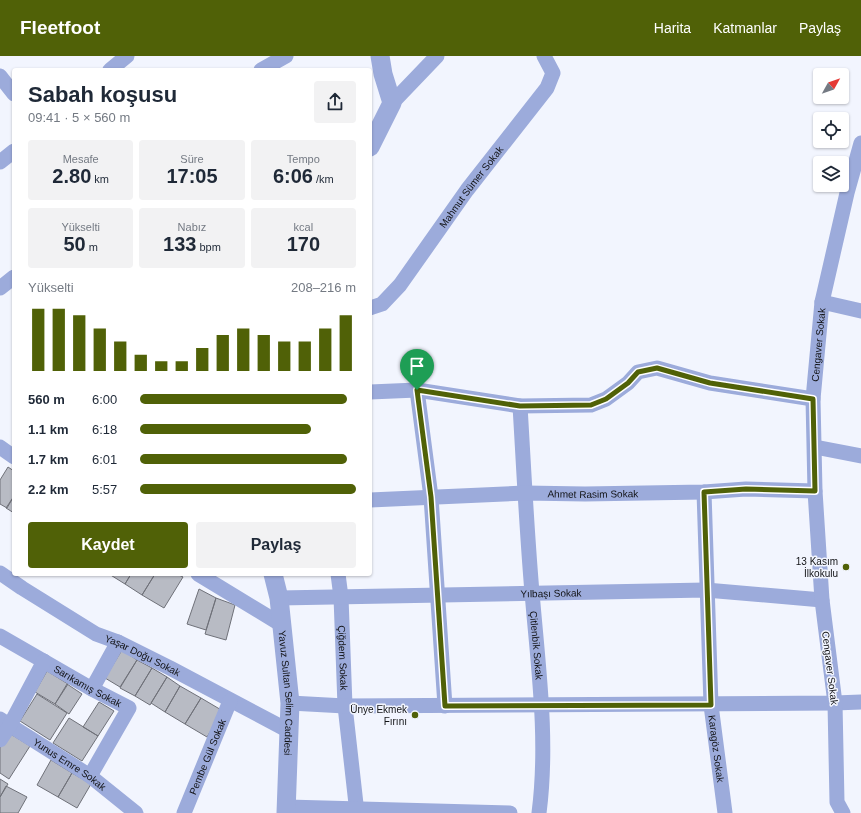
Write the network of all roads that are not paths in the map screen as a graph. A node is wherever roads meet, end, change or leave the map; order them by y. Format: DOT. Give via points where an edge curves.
graph roads {
  1 [pos="286,56"];
  2 [pos="437,56"];
  3 [pos="544,56"];
  4 [pos="265,68"];
  5 [pos="378,68"];
  6 [pos="0,76"];
  7 [pos="12,91"];
  8 [pos="392,103"];
  9 [pos="372,143"];
  10 [pos="861,143"];
  11 [pos="12,153"];
  12 [pos="0,162"];
  13 [pos="854,194"];
  14 [pos="12,279"];
  15 [pos="0,288"];
  16 [pos="822,302"];
  17 [pos="372,307"];
  18 [pos="861,311"];
  19 [pos="417,390"];
  20 [pos="372,392"];
  21 [pos="813,399"];
  22 [pos="520,406"];
  23 [pos="0,447"];
  24 [pos="815,447"];
  25 [pos="12,456"];
  26 [pos="861,456"];
  27 [pos="815,491"];
  28 [pos="704,492"];
  29 [pos="525,493"];
  30 [pos="431,497"];
  31 [pos="372,500"];
  32 [pos="0,573"];
  33 [pos="201,576"];
  34 [pos="274,576"];
  35 [pos="338,576"];
  36 [pos="706,590"];
  37 [pos="532,594"];
  38 [pos="437,595"];
  39 [pos="341,597"];
  40 [pos="279,598"];
  41 [pos="822,600"];
  42 [pos="282,625"];
  43 [pos="0,636"];
  44 [pos="118,642"];
  45 [pos="44,661"];
  46 [pos="92,689"];
  47 [pos="230,701"];
  48 [pos="861,702"];
  49 [pos="290,703"];
  50 [pos="835,704"];
  51 [pos="711,705"];
  52 [pos="345,706"];
  53 [pos="445,706"];
  54 [pos="542,706"];
  55 [pos="5,722"];
  56 [pos="290,731"];
  57 [pos="0,740"];
  58 [pos="90,776"];
  59 [pos="286,810"];
  60 [pos="356,811"];
  61 [pos="136,813"];
  62 [pos="184,813"];
  63 [pos="510,813"];
  64 [pos="539,813"];
  65 [pos="725,813"];
  66 [pos="843,813"];
  1 -- 4 [label="street"];
  2 -- 8 [label="street"];
  3 -- 17 [label="street, Mahmut Sümer Sokak" via="553,73 547,88 467,190 400,285 382,304"];
  5 -- 8 [label="street"];
  6 -- 7 [label="street"];
  8 -- 9 [label="street"];
  10 -- 13 [label="street, Cengaver Sokak"];
  11 -- 12 [label="street"];
  13 -- 16 [label="street, Cengaver Sokak"];
  14 -- 15 [label="street"];
  16 -- 18 [label="street"];
  16 -- 21 [label="street, Cengaver Sokak"];
  19 -- 20 [label="street"];
  19 -- 22 [label="street"];
  19 -- 30 [label="street"];
  21 -- 22 [label="street" via="710,383 657,368 638,372 606,399 591,405"];
  21 -- 24 [label="street, Cengaver Sokak"];
  22 -- 29 [label="street, Çitlenbik Sokak"];
  23 -- 25 [label="street"];
  24 -- 26 [label="street"];
  24 -- 27 [label="street, Cengaver Sokak"];
  27 -- 28 [label="street, Ahmet Rasim Sokak" via="746,489"];
  27 -- 41 [label="street, Cengaver Sokak"];
  28 -- 29 [label="street, Ahmet Rasim Sokak"];
  28 -- 36 [label="street, Karagöz Sokak"];
  29 -- 30 [label="street, Ahmet Rasim Sokak"];
  29 -- 37 [label="street, Çitlenbik Sokak"];
  30 -- 31 [label="street, Ahmet Rasim Sokak"];
  30 -- 38 [label="street"];
  32 -- 44 [label="street, Yaşar Doğu Sokak" via="96,634"];
  33 -- 42 [label="street"];
  34 -- 40 [label="street, Yavuz Sultan Selim Caddesi"];
  35 -- 39 [label="street, Çiğdem Sokak"];
  36 -- 37 [label="street, Yılbaşı Sokak"];
  36 -- 41 [label="street, Yılbaşı Sokak"];
  36 -- 51 [label="street, Karagöz Sokak"];
  37 -- 38 [label="street, Yılbaşı Sokak"];
  37 -- 54 [label="street, Çitlenbik Sokak"];
  38 -- 39 [label="street, Yılbaşı Sokak"];
  38 -- 53 [label="street"];
  39 -- 40 [label="street, Yılbaşı Sokak"];
  39 -- 52 [label="street, Çiğdem Sokak"];
  40 -- 42 [label="street, Yavuz Sultan Selim Caddesi"];
  41 -- 50 [label="street, Cengaver Sokak"];
  42 -- 49 [label="street, Yavuz Sultan Selim Caddesi"];
  43 -- 45 [label="street, Sarıkamış Sokak"];
  44 -- 46 [label="street"];
  44 -- 47 [label="street, Yaşar Doğu Sokak"];
  45 -- 46 [label="street, Sarıkamış Sokak"];
  45 -- 55 [label="street"];
  46 -- 58 [label="street, Sarıkamış Sokak" via="128,708"];
  47 -- 56 [label="street, Yaşar Doğu Sokak"];
  47 -- 62 [label="street, Pembe Gül Sokak"];
  48 -- 50 [label="street"];
  49 -- 52 [label="street"];
  49 -- 56 [label="street, Yavuz Sultan Selim Caddesi"];
  50 -- 51 [label="street"];
  50 -- 66 [label="street, Cengaver Sokak" via="837,802"];
  51 -- 54 [label="street"];
  51 -- 65 [label="street, Karagöz Sokak"];
  52 -- 53 [label="street"];
  52 -- 60 [label="street, Çiğdem Sokak"];
  53 -- 54 [label="street"];
  54 -- 64 [label="street, Çitlenbik Sokak" via="543,785"];
  55 -- 57 [label="street"];
  55 -- 58 [label="street, Yunus Emre Sokak"];
  56 -- 59 [label="street, Yavuz Sultan Selim Caddesi"];
  58 -- 61 [label="street, Yunus Emre Sokak"];
  59 -- 60 [label="street"];
  60 -- 63 [label="street"];
}
